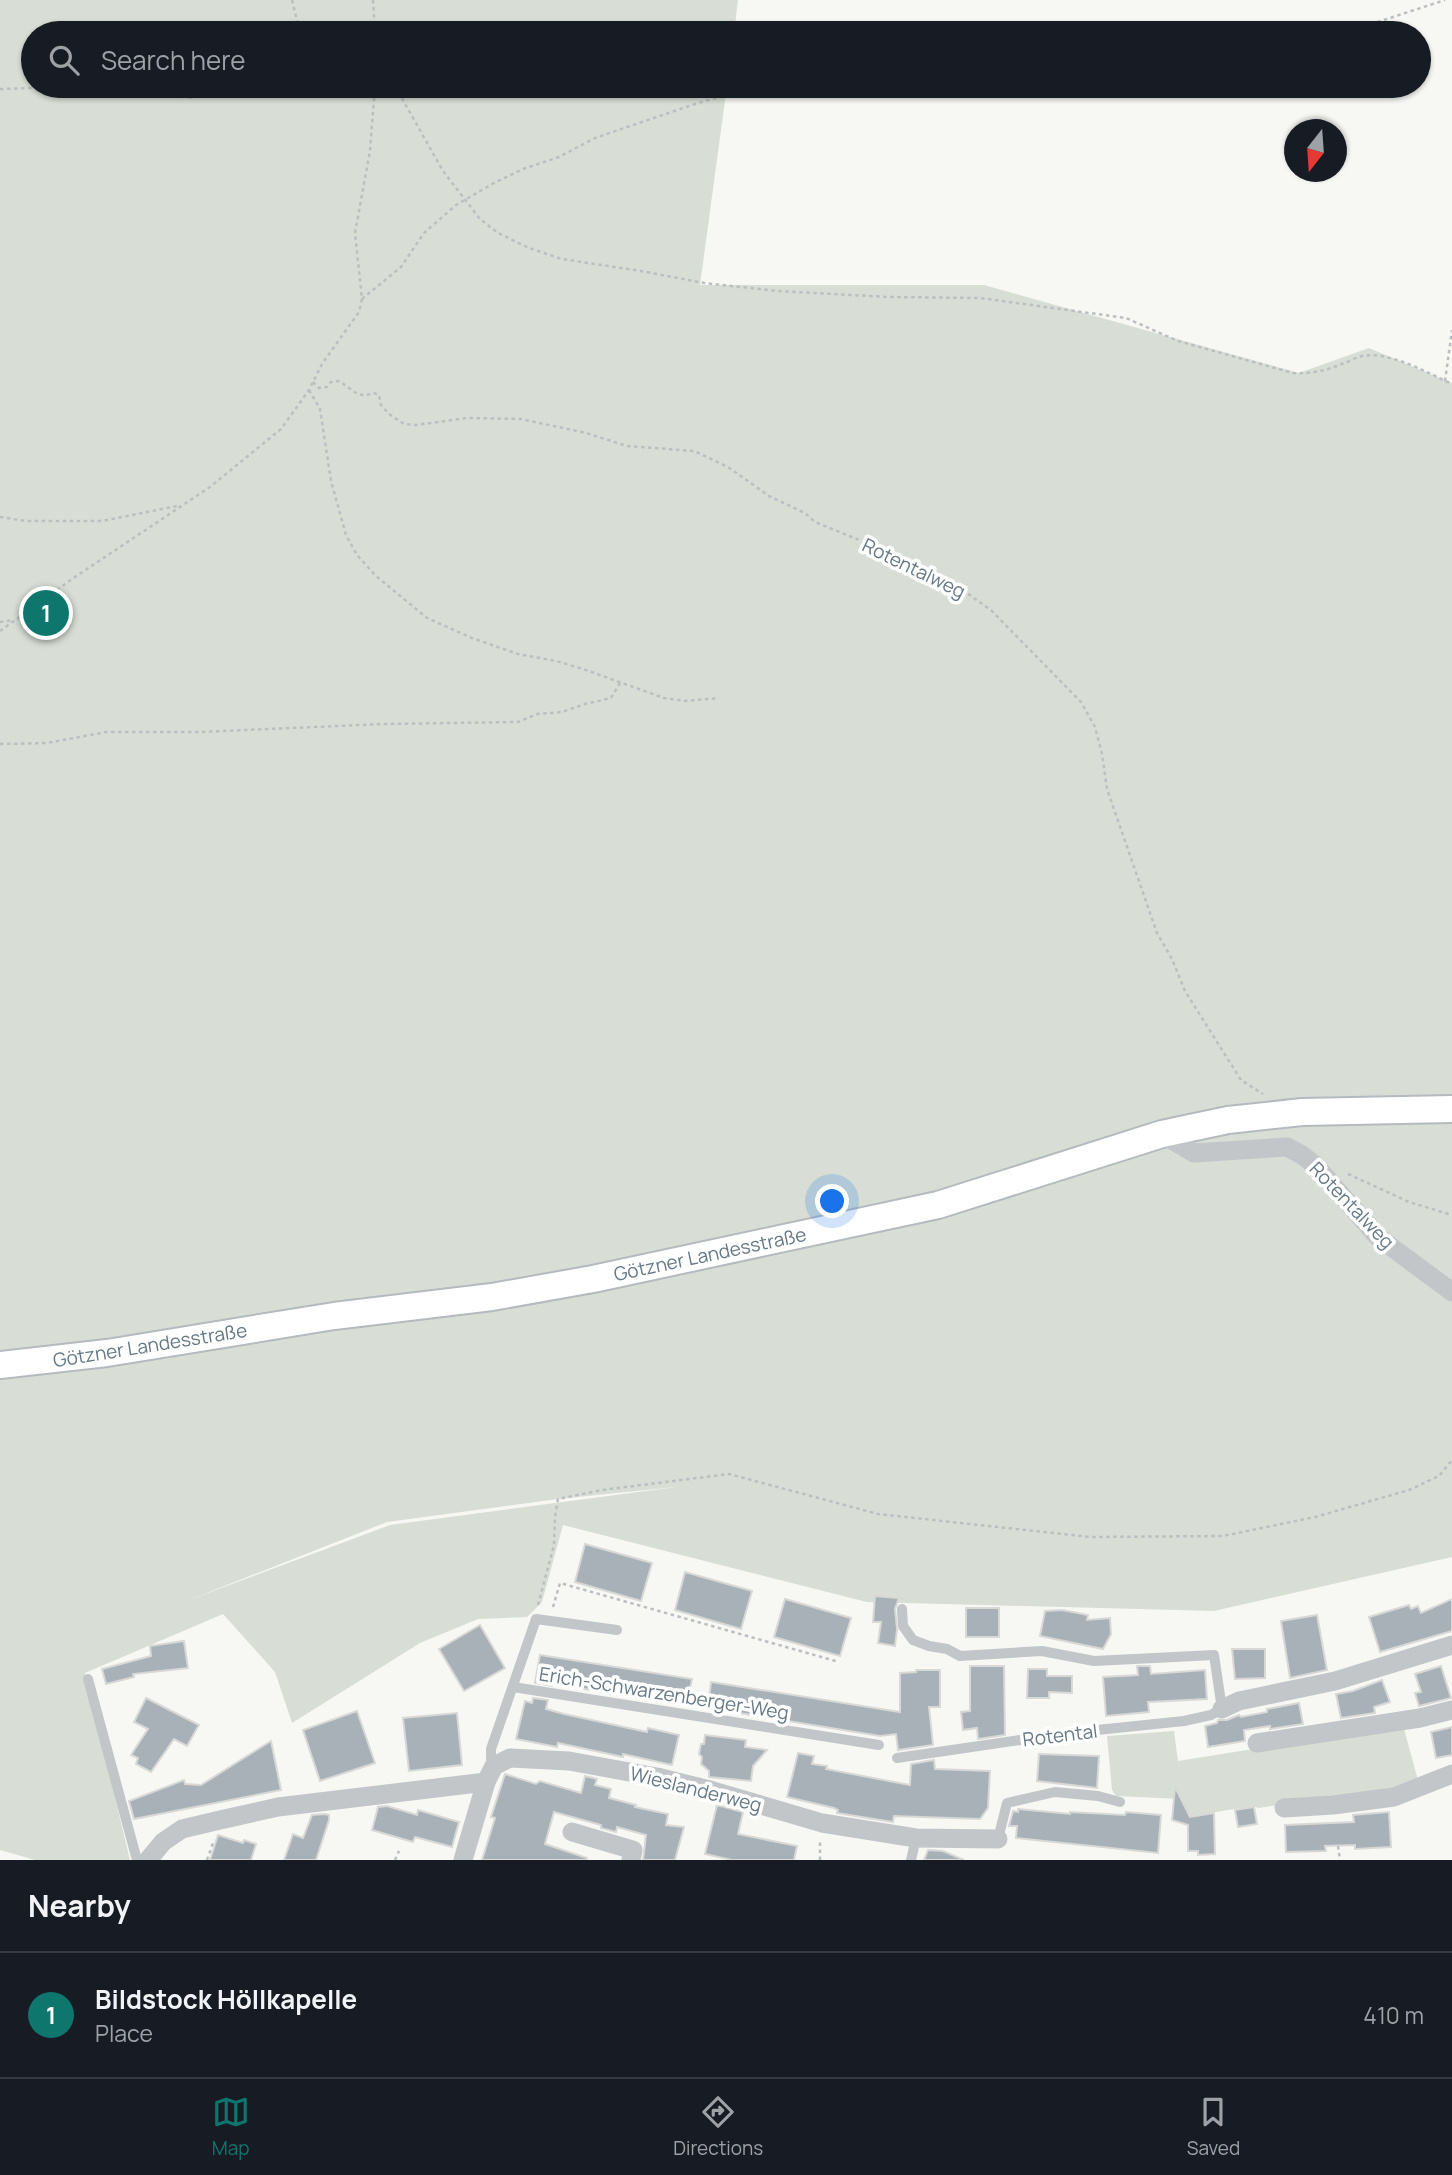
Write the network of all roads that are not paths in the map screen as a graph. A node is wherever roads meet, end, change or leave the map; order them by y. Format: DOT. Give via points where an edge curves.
graph roads {
  1 [pos="1452,1109"];
  2 [pos="1163,1135"];
  3 [pos="1452,1292"];
  4 [pos="0,1365"];
  5 [pos="902,1609"];
  6 [pos="617,1630"];
  7 [pos="1452,1646"];
  8 [pos="88,1679"];
  9 [pos="513,1686"];
  10 [pos="1222,1709"];
  11 [pos="1452,1710"];
  12 [pos="1257,1743"];
  13 [pos="879,1745"];
  14 [pos="897,1758"];
  15 [pos="490,1774"];
  16 [pos="1452,1774"];
  17 [pos="1120,1802"];
  18 [pos="1284,1808"];
  19 [pos="572,1832"];
  20 [pos="916,1838"];
  21 [pos="998,1839"];
  22 [pos="137,1860"];
  23 [pos="148,1860"];
  24 [pos="463,1860"];
  25 [pos="631,1860"];
  26 [pos="911,1860"];
  1 -- 2 [label="main road, Götzner Landesstraße" via="1278,1113"];
  2 -- 3 [label="street, Rotentalweg" via="1194,1153 1287,1147 1302,1155 1378,1237"];
  2 -- 4 [label="main road, Götzner Landesstraße" via="938,1205 593,1279"];
  5 -- 10 [label="lane" via="903,1626 914,1640 960,1656 1042,1651 1094,1661 1214,1655"];
  6 -- 9 [label="lane, Erich-Schwarzenberger-Weg" via="536,1619"];
  7 -- 10 [label="street, Rotental"];
  8 -- 22 [label="lane"];
  9 -- 13 [label="lane, Erich-Schwarzenberger-Weg"];
  9 -- 15 [label="lane" via="491,1749"];
  10 -- 14 [label="lane, Rotental" via="1184,1721"];
  11 -- 12 [label="street"];
  15 -- 20 [label="street, Wieslanderweg" via="510,1758 582,1763 684,1783 822,1822"];
  15 -- 23 [label="street, Wieslanderweg" via="278,1807 182,1829"];
  15 -- 24 [label="street"];
  16 -- 18 [label="street" via="1394,1797"];
  17 -- 21 [label="lane, Wieslanderweg" via="1055,1792 1007,1803"];
  19 -- 25 [label="street" via="633,1850"];
  20 -- 21 [label="street, Wieslanderweg"];
  20 -- 26 [label="lane"];
}
